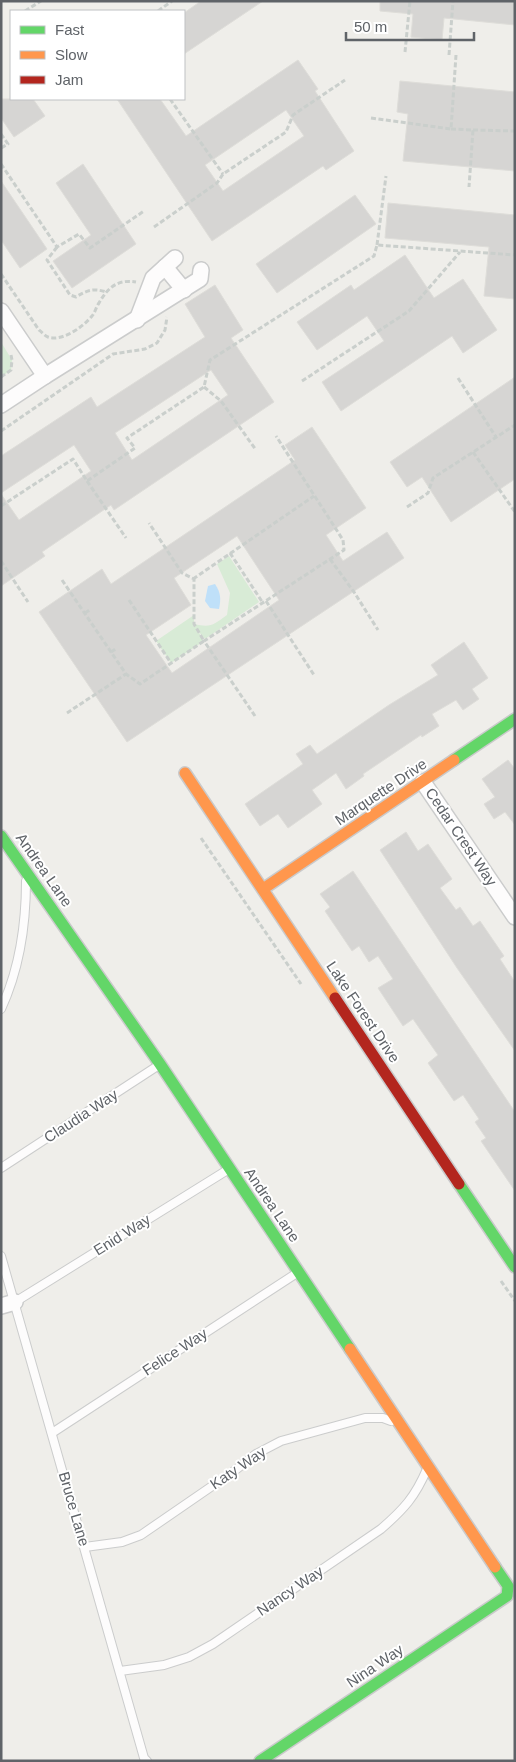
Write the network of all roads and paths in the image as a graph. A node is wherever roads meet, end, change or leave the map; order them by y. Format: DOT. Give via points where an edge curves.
graph roads {
  1 [pos="41,1"];
  2 [pos="172,1"];
  3 [pos="410,1"];
  4 [pos="453,1"];
  5 [pos="27,10"];
  6 [pos="159,10"];
  7 [pos="405,52"];
  8 [pos="449,55"];
  9 [pos="456,56"];
  10 [pos="345,80"];
  11 [pos="171,100"];
  12 [pos="371,118"];
  13 [pos="451,129"];
  14 [pos="472,130"];
  15 [pos="515,132"];
  16 [pos="1,134"];
  17 [pos="1,148"];
  18 [pos="1,164"];
  19 [pos="223,174"];
  20 [pos="386,176"];
  21 [pos="469,187"];
  22 [pos="144,211"];
  23 [pos="154,227"];
  24 [pos="377,245"];
  25 [pos="57,247"];
  26 [pos="461,251"];
  27 [pos="515,255"];
  28 [pos="201,270"];
  29 [pos="184,290"];
  30 [pos="106,292"];
  31 [pos="1,310"];
  32 [pos="137,320"];
  33 [pos="10,353"];
  34 [pos="45,376"];
  35 [pos="1,377"];
  36 [pos="458,378"];
  37 [pos="302,381"];
  38 [pos="204,388"];
  39 [pos="1,405"];
  40 [pos="515,425"];
  41 [pos="276,436"];
  42 [pos="496,437"];
  43 [pos="256,450"];
  44 [pos="473,452"];
  45 [pos="87,481"];
  46 [pos="314,496"];
  47 [pos="1,506"];
  48 [pos="406,507"];
  49 [pos="515,512"];
  50 [pos="149,523"];
  51 [pos="126,538"];
  52 [pos="230,553"];
  53 [pos="330,559"];
  54 [pos="1,561"];
  55 [pos="193,578"];
  56 [pos="62,580"];
  57 [pos="129,600"];
  58 [pos="28,602"];
  59 [pos="264,602"];
  60 [pos="91,609"];
  61 [pos="85,613"];
  62 [pos="378,630"];
  63 [pos="204,641"];
  64 [pos="117,648"];
  65 [pos="111,652"];
  66 [pos="171,663"];
  67 [pos="126,674"];
  68 [pos="314,675"];
  69 [pos="67,714"];
  70 [pos="255,716"];
  71 [pos="515,719"];
  72 [pos="185,773"];
  73 [pos="423,782"];
  74 [pos="1,836"];
  75 [pos="26,871"];
  76 [pos="263,890"];
  77 [pos="515,917"];
  78 [pos="1,1008"];
  79 [pos="160,1064"];
  80 [pos="1,1168"];
  81 [pos="230,1168"];
  82 [pos="1,1256"];
  83 [pos="515,1267"];
  84 [pos="299,1272"];
  85 [pos="8,1304"];
  86 [pos="401,1424"];
  87 [pos="52,1433"];
  88 [pos="429,1466"];
  89 [pos="85,1547"];
  90 [pos="506,1596"];
  91 [pos="120,1671"];
  92 [pos="147,1761"];
  93 [pos="260,1761"];
  1 -- 5 [label="path"];
  2 -- 6 [label="path"];
  3 -- 7 [label="path"];
  4 -- 8 [label="path"];
  9 -- 13 [label="path"];
  10 -- 19 [label="path" via="293,115 286,132"];
  11 -- 19 [label="path"];
  12 -- 13 [label="path"];
  13 -- 14 [label="path"];
  14 -- 15 [label="path"];
  14 -- 21 [label="path"];
  16 -- 17 [label="path" via="8,144"];
  18 -- 25 [label="path"];
  19 -- 23 [label="path" via="218,183"];
  20 -- 24 [label="path"];
  22 -- 25 [label="path" via="90,248 79,234"];
  24 -- 26 [label="path"];
  24 -- 38 [label="path" via="374,256 210,360"];
  25 -- 30 [label="path" via="47,260 70,296 76,297 86,290"];
  26 -- 27 [label="path"];
  26 -- 37 [label="path" via="409,312"];
  28 -- 29 [label="street" via="200,279"];
  29 -- 32 [label="street"];
  29 -- 32 [label="street" via="170,263 153,278"];
  31 -- 34 [label="street"];
  32 -- 34 [label="street"];
  33 -- 35 [label="path" via="11,370"];
  34 -- 39 [label="street"];
  36 -- 42 [label="path"];
  38 -- 43 [label="path" via="221,401"];
  38 -- 45 [label="path" via="128,438 134,448"];
  40 -- 42 [label="path"];
  41 -- 46 [label="path"];
  42 -- 44 [label="path"];
  44 -- 48 [label="path" via="433,478 428,493"];
  44 -- 49 [label="path"];
  45 -- 47 [label="path" via="73,459"];
  45 -- 51 [label="path"];
  46 -- 52 [label="path"];
  46 -- 53 [label="path" via="343,540 344,550"];
  50 -- 55 [label="path" via="182,572"];
  52 -- 55 [label="path"];
  52 -- 59 [label="path"];
  53 -- 59 [label="path"];
  53 -- 62 [label="path"];
  54 -- 58 [label="path"];
  55 -- 63 [label="path" via="194,624"];
  56 -- 61 [label="path"];
  57 -- 66 [label="path"];
  59 -- 63 [label="path"];
  59 -- 68 [label="path"];
  60 -- 61 [label="path"];
  61 -- 65 [label="path"];
  63 -- 66 [label="path"];
  63 -- 70 [label="path"];
  64 -- 65 [label="path"];
  65 -- 67 [label="path"];
  66 -- 67 [label="path" via="140,684"];
  67 -- 69 [label="path"];
  71 -- 73 [label="street, Marquette Drive"];
  72 -- 76 [label="street, Lake Forest Drive"];
  73 -- 76 [label="street, Marquette Drive"];
  73 -- 77 [label="street, Cedar Crest Way"];
  74 -- 75 [label="street, Andrea Lane"];
  75 -- 78 [label="lane" via="26,913 20,954"];
  75 -- 79 [label="street, Andrea Lane"];
  76 -- 83 [label="street, Lake Forest Drive"];
  79 -- 80 [label="lane, Claudia Way"];
  79 -- 81 [label="street, Andrea Lane"];
  81 -- 84 [label="street, Andrea Lane"];
  81 -- 85 [label="lane, Enid Way"];
  82 -- 85 [label="lane, Bruce Lane"];
  84 -- 86 [label="street, Andrea Lane"];
  84 -- 87 [label="lane, Felice Way"];
  85 -- 87 [label="lane, Bruce Lane"];
  86 -- 88 [label="street, Andrea Lane"];
  86 -- 89 [label="lane, Katy Way" via="384,1418 365,1418 281,1441 256,1454 140,1534 122,1542"];
  87 -- 89 [label="lane, Bruce Lane"];
  88 -- 90 [label="street, Andrea Lane" via="504,1578 508,1586"];
  88 -- 91 [label="lane, Nancy Way" via="418,1490 402,1511 381,1529 213,1644 164,1665"];
  89 -- 91 [label="lane, Bruce Lane"];
  90 -- 93 [label="street, Nina Way"];
  91 -- 92 [label="lane, Bruce Lane"];
}
